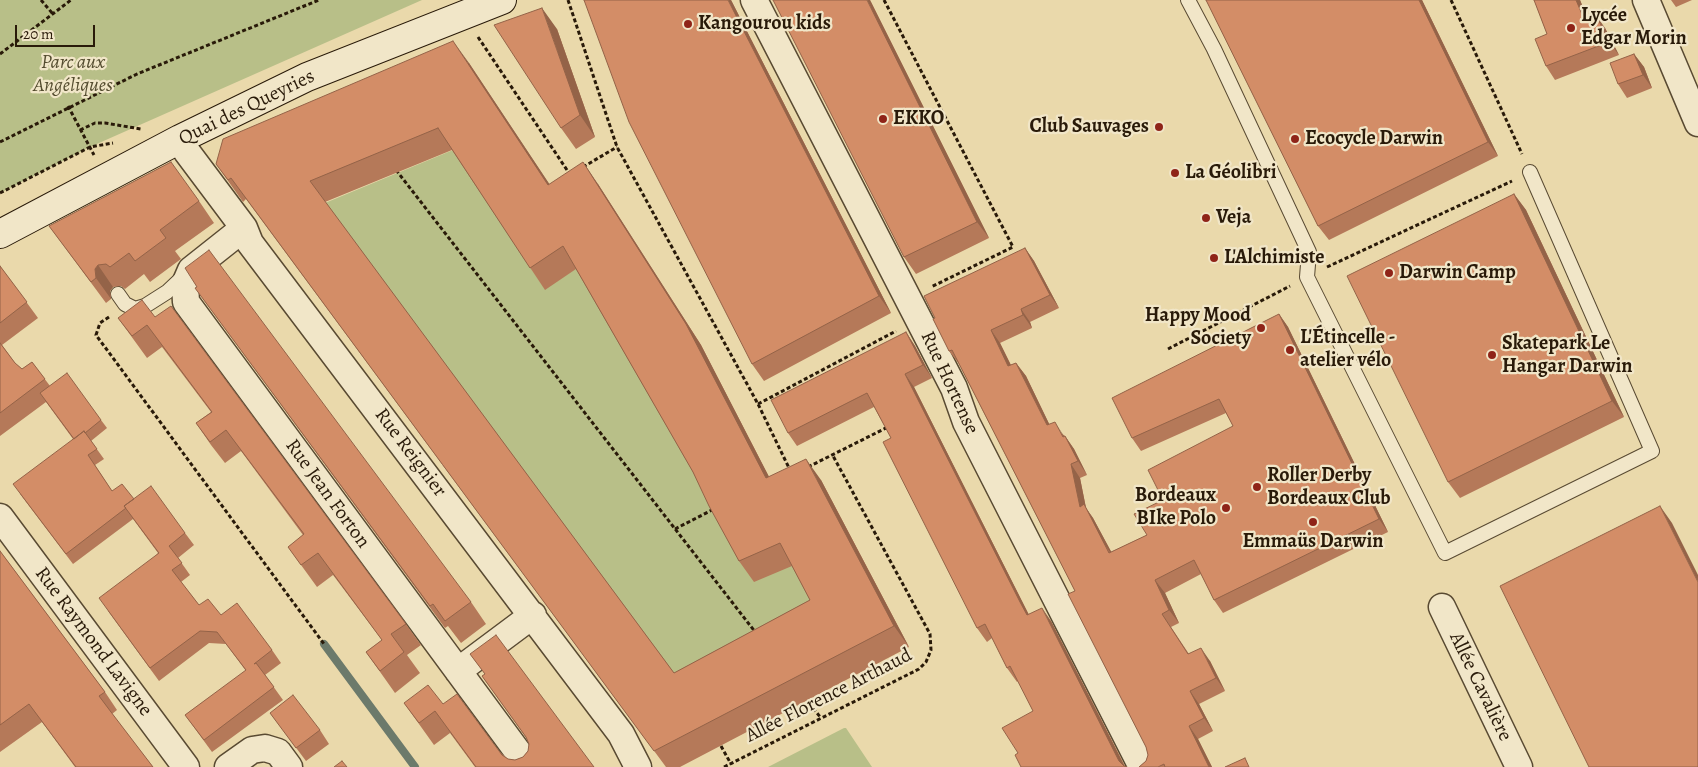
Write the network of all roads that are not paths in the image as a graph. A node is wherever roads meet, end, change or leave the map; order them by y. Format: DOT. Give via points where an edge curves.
graph roads {
  1 [pos="502,0"];
  2 [pos="754,0"];
  3 [pos="1188,0"];
  4 [pos="1646,0"];
  5 [pos="1698,123"];
  6 [pos="180,139"];
  7 [pos="1530,172"];
  8 [pos="244,228"];
  9 [pos="0,234"];
  10 [pos="191,270"];
  11 [pos="121,299"];
  12 [pos="0,517"];
  13 [pos="1442,607"];
  14 [pos="534,615"];
  15 [pos="458,671"];
  16 [pos="186,767"];
  17 [pos="228,767"];
  18 [pos="289,767"];
  19 [pos="529,767"];
  20 [pos="638,767"];
  21 [pos="1142,767"];
  22 [pos="1519,767"];
  1 -- 6 [label="main road, Quai des Queyries" via="307,77"];
  2 -- 21 [label="street, Rue Hortense" via="954,388 966,422"];
  3 -- 7 [label="lane" via="1309,252 1307,277 1445,553 1652,451"];
  4 -- 5 [label="street"];
  6 -- 8 [label="street, Rue Reignier" via="186,152"];
  6 -- 9 [label="main road, Quai des Queyries"];
  8 -- 10 [label="street"];
  8 -- 14 [label="street, Rue Reignier" via="250,243"];
  10 -- 11 [label="lane" via="167,292 145,306 135,309"];
  10 -- 15 [label="street, Rue Jean Forton" via="185,284 186,302"];
  12 -- 16 [label="street, Rue Raymond Lavigne"];
  13 -- 22 [label="street, Allée Cavalière"];
  14 -- 15 [label="street"];
  14 -- 20 [label="street, Rue Reignier" via="621,734"];
  15 -- 19 [label="street, Rue Jean Forton"];
  17 -- 18 [label="street" via="252,750 265,748 278,752"];
}
